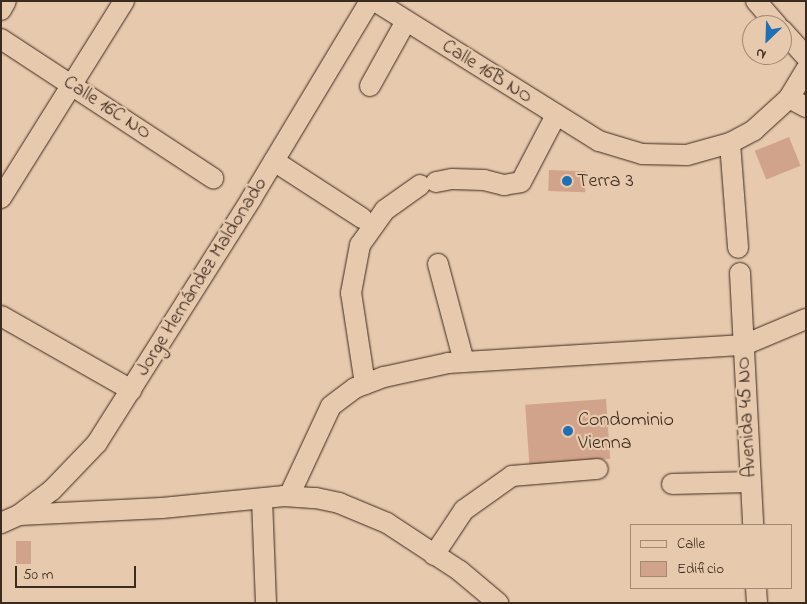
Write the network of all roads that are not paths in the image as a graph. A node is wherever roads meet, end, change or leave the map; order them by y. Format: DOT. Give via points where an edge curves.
graph roads {
  1 [pos="6,1"];
  2 [pos="124,1"];
  3 [pos="370,1"];
  4 [pos="375,1"];
  5 [pos="756,1"];
  6 [pos="1,10"];
  7 [pos="768,15"];
  8 [pos="406,21"];
  9 [pos="1,38"];
  10 [pos="792,41"];
  11 [pos="806,57"];
  12 [pos="806,70"];
  13 [pos="71,85"];
  14 [pos="370,86"];
  15 [pos="797,102"];
  16 [pos="556,115"];
  17 [pos="730,143"];
  18 [pos="274,161"];
  19 [pos="213,178"];
  20 [pos="1,198"];
  21 [pos="362,218"];
  22 [pos="738,248"];
  23 [pos="438,264"];
  24 [pos="740,273"];
  25 [pos="1,316"];
  26 [pos="806,319"];
  27 [pos="744,345"];
  28 [pos="464,362"];
  29 [pos="365,384"];
  30 [pos="131,390"];
  31 [pos="598,469"];
  32 [pos="750,482"];
  33 [pos="672,484"];
  34 [pos="289,496"];
  35 [pos="262,499"];
  36 [pos="10,519"];
  37 [pos="753,524"];
  38 [pos="434,555"];
  39 [pos="756,589"];
  40 [pos="266,603"];
  41 [pos="498,603"];
  42 [pos="756,603"];
  1 -- 6 [label="street"];
  2 -- 13 [label="street"];
  3 -- 18 [label="street, Jorge Hernández Maldonado"];
  4 -- 8 [label="street, Calle 16B NO"];
  5 -- 7 [label="street"];
  8 -- 14 [label="street"];
  8 -- 16 [label="street, Calle 16B NO"];
  9 -- 13 [label="street, Calle 16C NO"];
  10 -- 11 [label="street"];
  12 -- 15 [label="street, Calle 16B NO"];
  13 -- 19 [label="street, Calle 16C NO"];
  13 -- 20 [label="street"];
  15 -- 17 [label="street, Calle 16B NO"];
  16 -- 17 [label="street, Calle 16B NO" via="599,142 642,154 687,155"];
  16 -- 29 [label="street" via="521,182 504,185 484,180 452,179 428,183 385,210 360,245 351,293"];
  17 -- 22 [label="street"];
  18 -- 21 [label="street"];
  18 -- 30 [label="street, Jorge Hernández Maldonado"];
  23 -- 28 [label="street"];
  24 -- 27 [label="street"];
  25 -- 30 [label="street"];
  26 -- 27 [label="street, Avenida 45 NO"];
  27 -- 28 [label="street"];
  27 -- 32 [label="street, Avenida 45 NO"];
  28 -- 29 [label="street" via="384,377"];
  29 -- 34 [label="street" via="331,406"];
  30 -- 36 [label="street, Jorge Hernández Maldonado" via="97,443 52,490"];
  31 -- 38 [label="street" via="512,476 464,510"];
  32 -- 33 [label="street"];
  32 -- 37 [label="street, Avenida 45 NO"];
  34 -- 35 [label="street"];
  34 -- 38 [label="street" via="339,503 364,512"];
  35 -- 36 [label="street"];
  35 -- 40 [label="street"];
  38 -- 41 [label="street" via="460,571"];
  39 -- 42 [label="street"];
}
